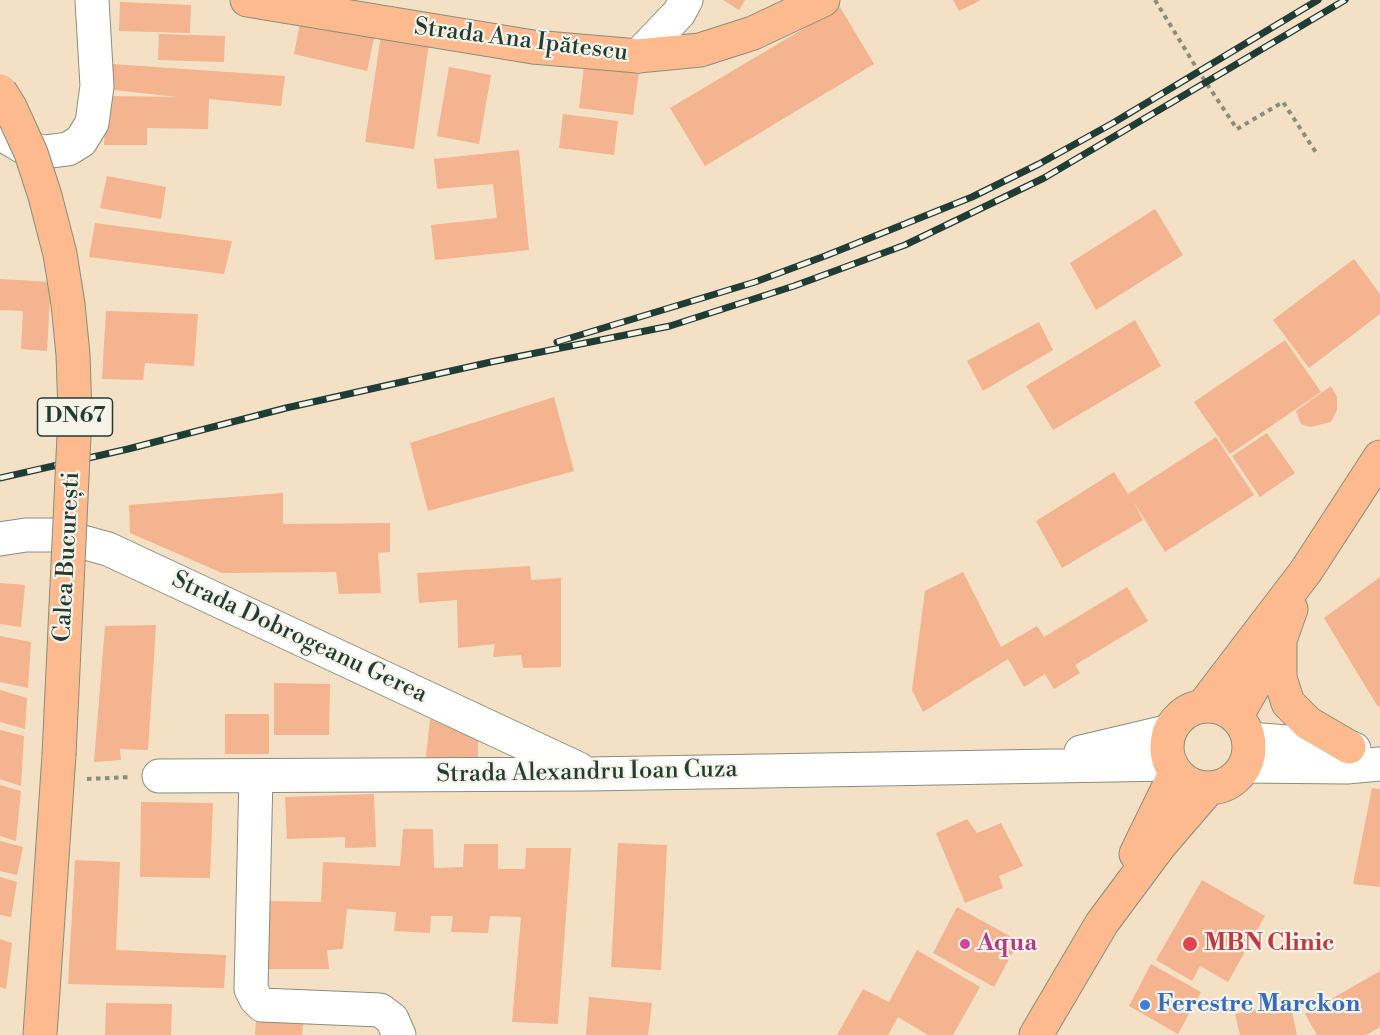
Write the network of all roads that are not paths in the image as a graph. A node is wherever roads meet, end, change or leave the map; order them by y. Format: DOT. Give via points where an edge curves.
graph roads {
  1 [pos="92,0"];
  2 [pos="247,0"];
  3 [pos="686,0"];
  4 [pos="823,0"];
  5 [pos="638,56"];
  6 [pos="0,91"];
  7 [pos="0,133"];
  8 [pos="1380,457"];
  9 [pos="0,539"];
  10 [pos="1305,571"];
  11 [pos="1280,640"];
  12 [pos="1203,706"];
  13 [pos="1170,731"];
  14 [pos="1243,740"];
  15 [pos="1349,747"];
  16 [pos="1380,762"];
  17 [pos="1015,767"];
  18 [pos="1173,768"];
  19 [pos="589,774"];
  20 [pos="159,776"];
  21 [pos="256,776"];
  22 [pos="1209,788"];
  23 [pos="1102,923"];
  24 [pos="40,1035"];
  25 [pos="399,1035"];
  26 [pos="1035,1035"];
  1 -- 7 [label="street" via="97,86 92,123 81,141 68,149 44,152 25,148"];
  2 -- 5 [label="main road, Strada Ana Ipătescu" via="533,47"];
  3 -- 5 [label="street" via="679,13"];
  4 -- 5 [label="main road, Strada Ana Ipătescu" via="753,33 700,50"];
  6 -- 24 [label="main road, Calea București / DN67, bridge" via="31,153 45,196 61,264 73,355 75,414"];
  8 -- 10 [label="main road"];
  9 -- 19 [label="street, Strada Dobrogeanu Gerea" via="57,535 108,549"];
  10 -- 11 [label="main road"];
  10 -- 12 [label="main road"];
  11 -- 14 [label="main road"];
  11 -- 15 [label="main road" via="1280,678 1288,703 1308,723"];
  12 -- 13 [label="main road" via="1189,710"];
  12 -- 14 [label="main road" via="1226,710"];
  13 -- 17 [label="street, Strada Alexandru Ioan Cuza"];
  13 -- 18 [label="main road" via="1168,748"];
  14 -- 15 [label="street"];
  14 -- 16 [label="street" via="1347,767"];
  14 -- 22 [label="main road" via="1236,778"];
  15 -- 16 [label="street"];
  17 -- 18 [label="street, Strada Alexandru Ioan Cuza"];
  17 -- 19 [label="street, Strada Alexandru Ioan Cuza"];
  18 -- 22 [label="main road" via="1185,781"];
  18 -- 23 [label="main road"];
  19 -- 21 [label="street, Strada Alexandru Ioan Cuza"];
  20 -- 21 [label="street, Strada Alexandru Ioan Cuza"];
  21 -- 25 [label="street" via="251,989 256,999 262,1005 380,1010 392,1019"];
  22 -- 23 [label="main road" via="1160,844"];
  23 -- 26 [label="main road"];
}
